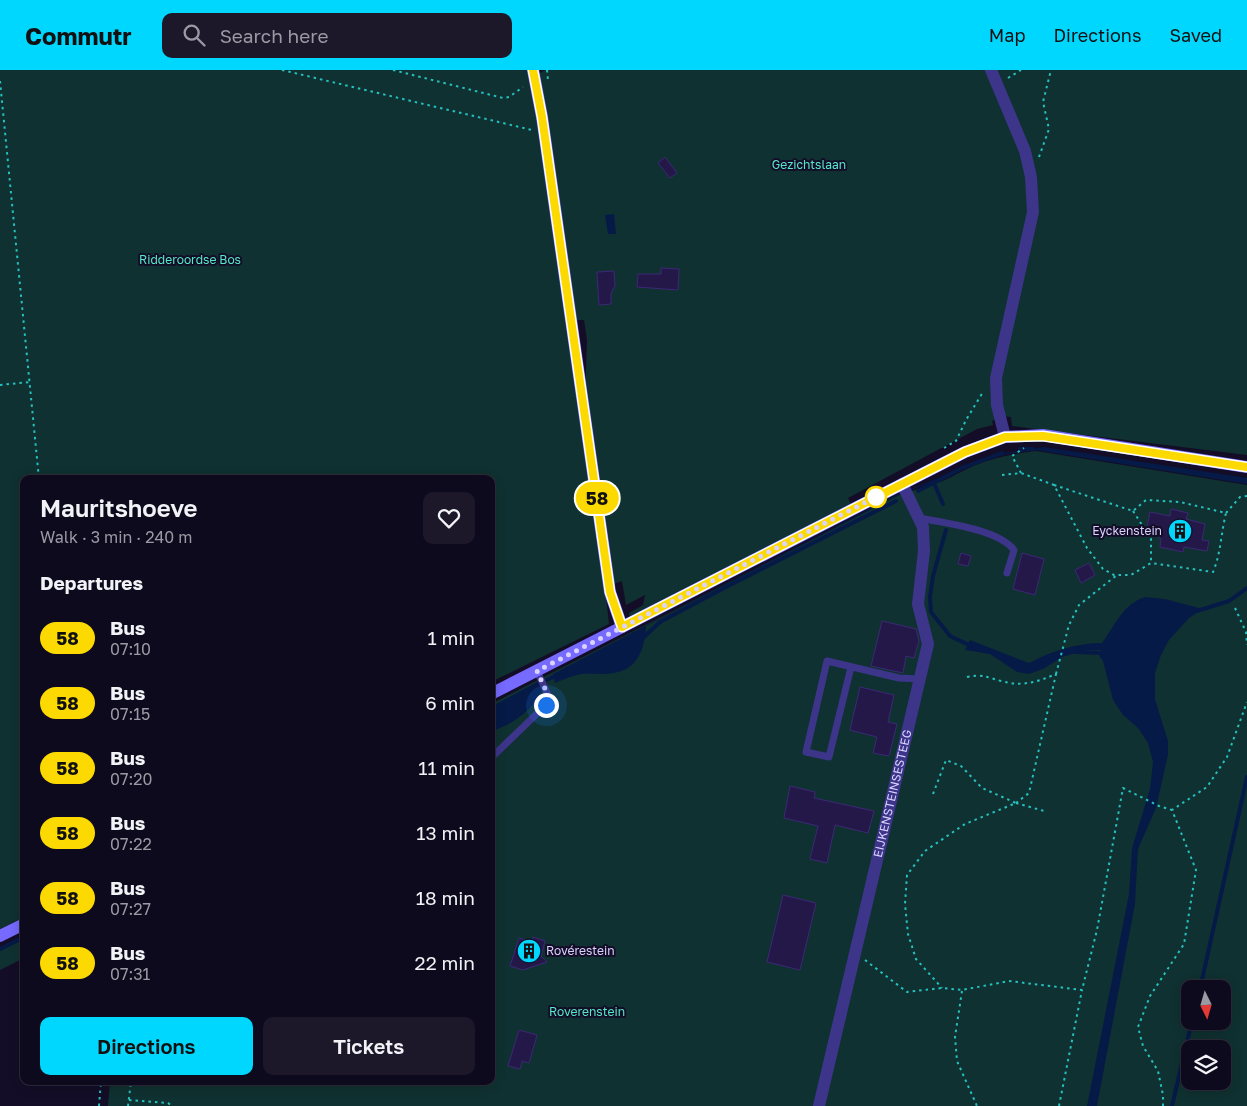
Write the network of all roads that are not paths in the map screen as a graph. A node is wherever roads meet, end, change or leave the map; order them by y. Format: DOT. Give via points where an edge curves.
graph roads {
  1 [pos="991,70"];
  2 [pos="533,73"];
  3 [pos="1005,437"];
  4 [pos="1247,467"];
  5 [pos="902,484"];
  6 [pos="919,518"];
  7 [pos="1007,573"];
  8 [pos="622,627"];
  9 [pos="851,667"];
  10 [pos="537,671"];
  11 [pos="920,679"];
  12 [pos="495,692"];
  13 [pos="495,754"];
  14 [pos="20,926"];
  15 [pos="0,936"];
  16 [pos="819,1106"];
  1 -- 3 [label="street" via="1026,151 1033,212 996,378 997,405"];
  2 -- 8 [label="street" via="610,592"];
  3 -- 4 [label="street" via="1043,436"];
  3 -- 5 [label="street" via="965,452"];
  5 -- 6 [label="street, EIJKENSTEINSESTEEG"];
  5 -- 8 [label="street"];
  6 -- 7 [label="lane" via="980,531 1009,544 1014,550"];
  6 -- 11 [label="street, EIJKENSTEINSESTEEG" via="923,527 924,551 918,604 928,644"];
  8 -- 10 [label="street"];
  9 -- 9 [label="lane" via="827,661 806,752 829,757"];
  9 -- 11 [label="lane" via="899,678"];
  10 -- 12 [label="street"];
  10 -- 13 [label="lane" via="548,695 546,705"];
  11 -- 16 [label="street, EIJKENSTEINSESTEEG"];
  14 -- 15 [label="street"];
}
